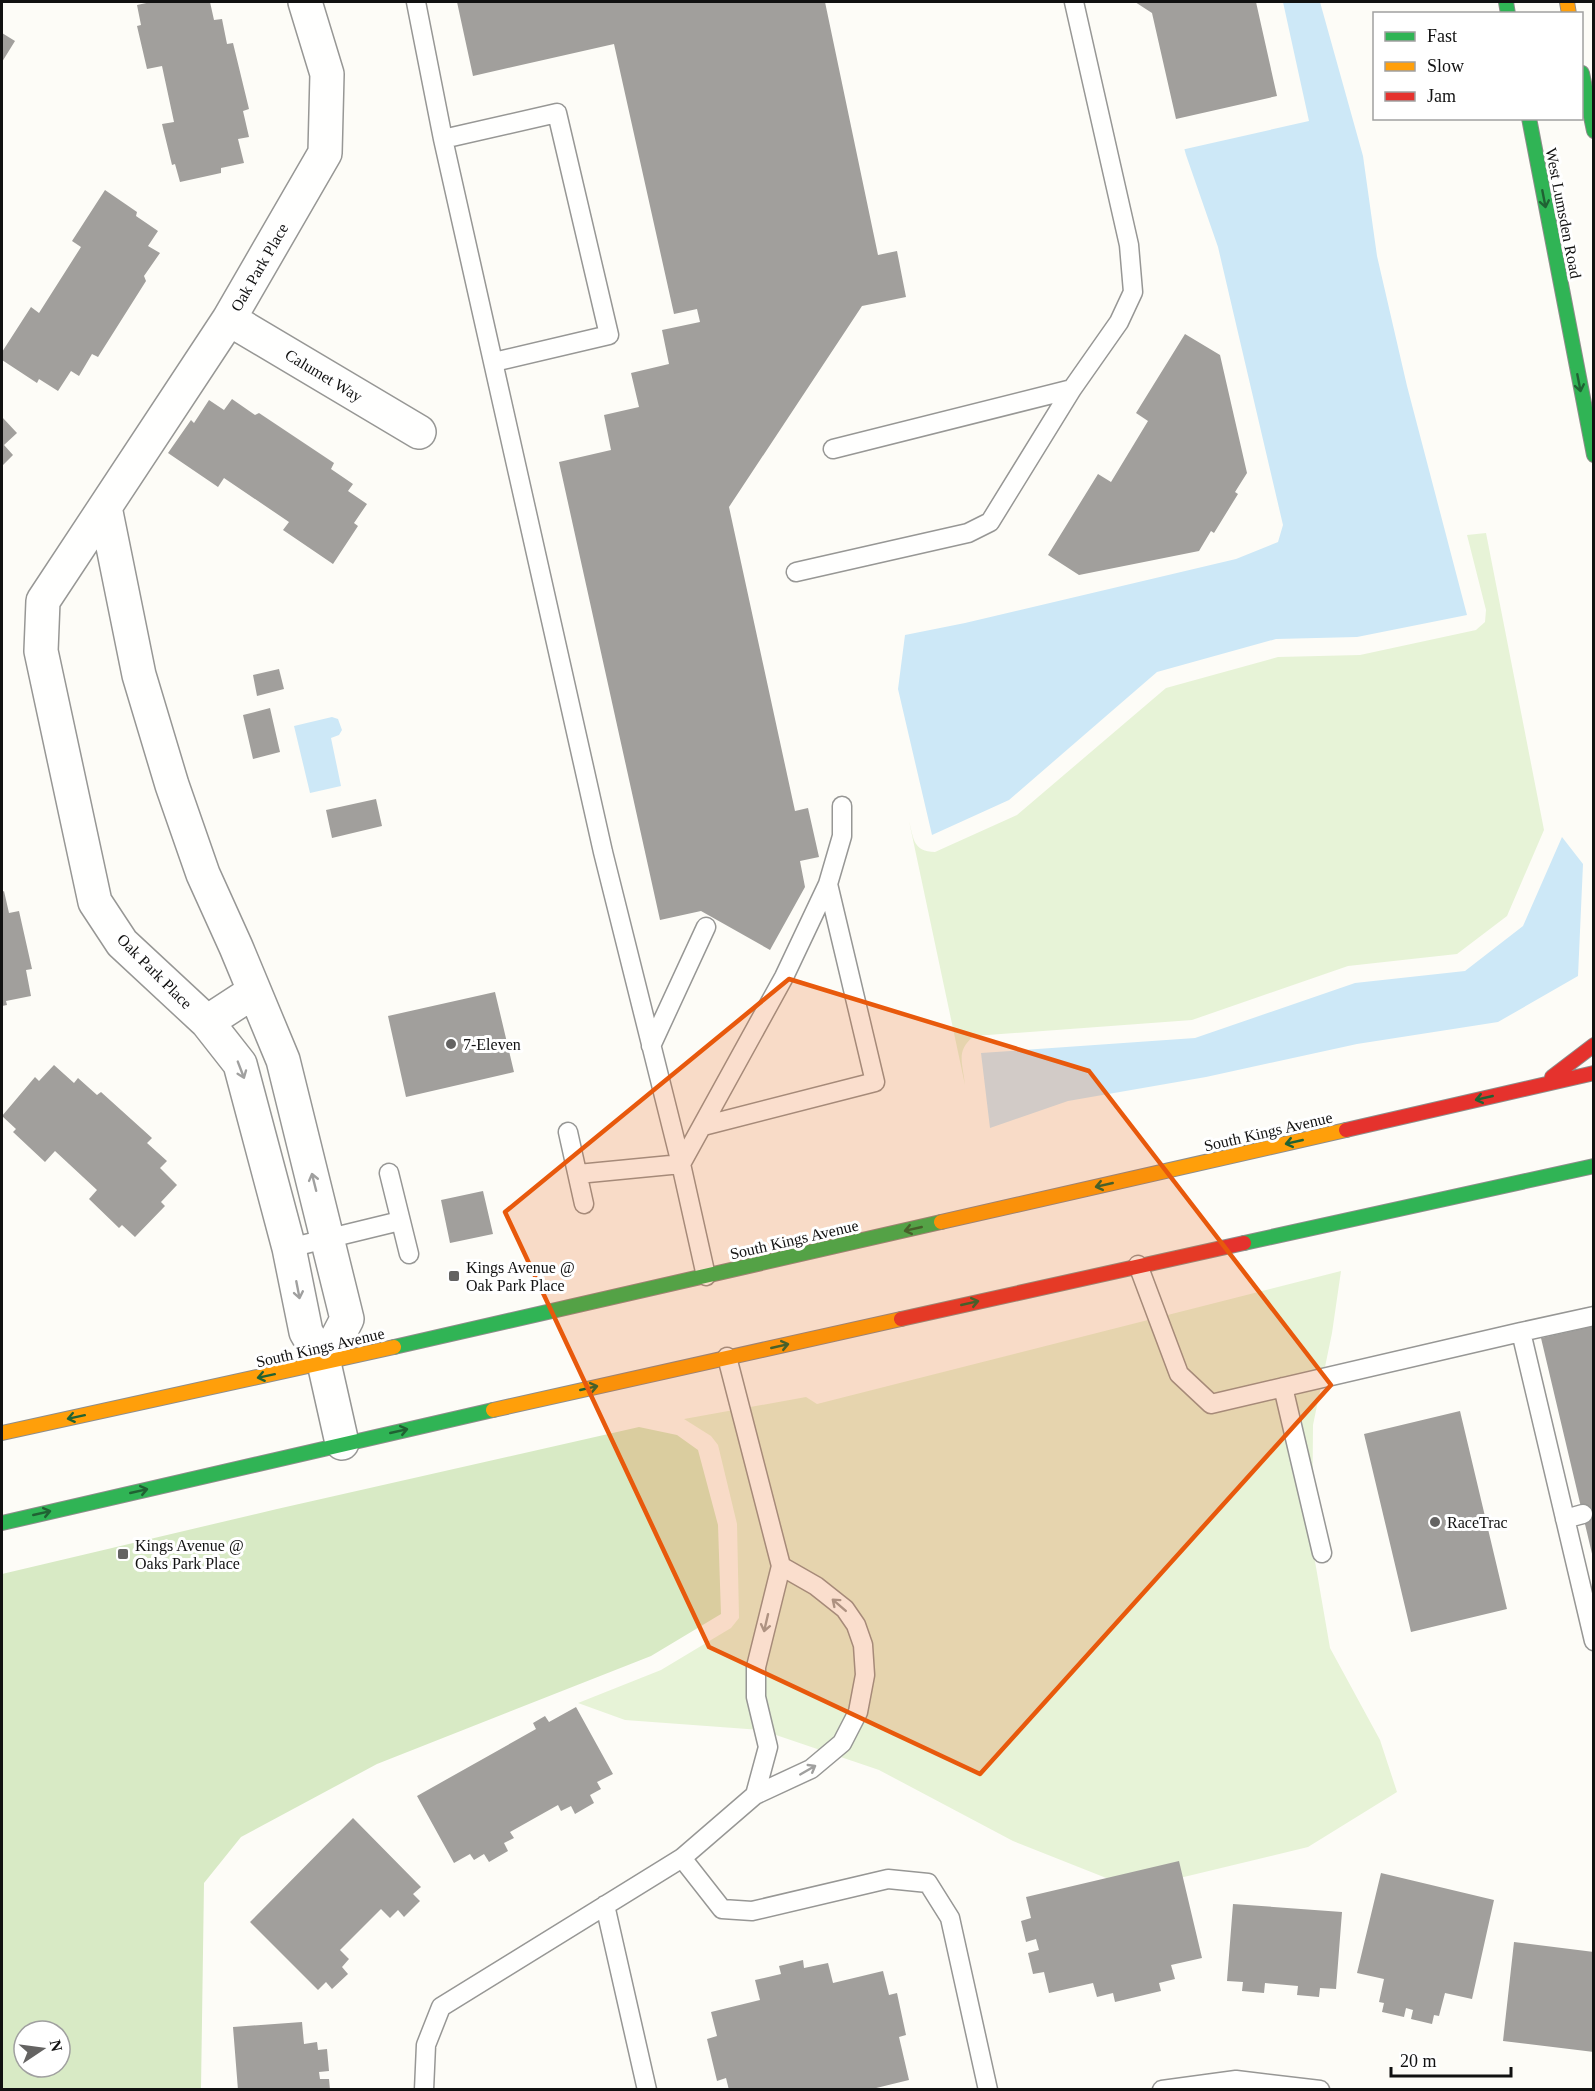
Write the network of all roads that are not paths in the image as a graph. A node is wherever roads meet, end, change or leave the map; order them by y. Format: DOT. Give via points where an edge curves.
graph roads {
  1 [pos="305,2"];
  2 [pos="416,2"];
  3 [pos="1074,2"];
  4 [pos="1583,83"];
  5 [pos="1529,120"];
  6 [pos="1593,131"];
  7 [pos="443,139"];
  8 [pos="229,319"];
  9 [pos="494,362"];
  10 [pos="1072,389"];
  11 [pos="419,432"];
  12 [pos="833,449"];
  13 [pos="1593,455"];
  14 [pos="105,507"];
  15 [pos="796,572"];
  16 [pos="842,806"];
  17 [pos="828,884"];
  18 [pos="706,927"];
  19 [pos="253,992"];
  20 [pos="207,1022"];
  21 [pos="1593,1045"];
  22 [pos="651,1046"];
  23 [pos="1593,1074"];
  24 [pos="1541,1085"];
  25 [pos="703,1126"];
  26 [pos="568,1132"];
  27 [pos="681,1164"];
  28 [pos="1593,1166"];
  29 [pos="389,1173"];
  30 [pos="578,1174"];
  31 [pos="584,1204"];
  32 [pos="400,1221"];
  33 [pos="329,1238"];
  34 [pos="289,1248"];
  35 [pos="409,1254"];
  36 [pos="1138,1266"];
  37 [pos="706,1276"];
  38 [pos="1593,1316"];
  39 [pos="1521,1332"];
  40 [pos="728,1357"];
  41 [pos="324,1363"];
  42 [pos="1283,1387"];
  43 [pos="2,1433"];
  44 [pos="342,1443"];
  45 [pos="1582,1514"];
  46 [pos="1565,1519"];
  47 [pos="2,1523"];
  48 [pos="1322,1553"];
  49 [pos="780,1566"];
  50 [pos="1585,1569"];
  51 [pos="1592,1631"];
  52 [pos="755,1795"];
  53 [pos="682,1858"];
  54 [pos="605,1905"];
  55 [pos="424,2090"];
  56 [pos="647,2090"];
  57 [pos="988,2090"];
  58 [pos="1162,2090"];
  59 [pos="1320,2090"];
  1 -- 8 [label="street, Oak Park Place" via="327,74 325,153"];
  2 -- 7 [label="lane"];
  3 -- 10 [label="lane" via="1129,245 1133,292 1119,322"];
  4 -- 6 [label="main road"];
  5 -- 13 [label="main road, West Lumsden Road, one-way"];
  7 -- 9 [label="lane"];
  7 -- 9 [label="lane" via="557,112 609,335"];
  8 -- 11 [label="street, Calumet Way"];
  8 -- 14 [label="street, Oak Park Place"];
  9 -- 22 [label="lane" via="603,852"];
  10 -- 12 [label="lane"];
  10 -- 15 [label="lane" via="990,522 968,533"];
  14 -- 19 [label="street" via="139,675 172,785 203,874"];
  14 -- 20 [label="street, Oak Park Place" via="43,601 41,651 95,902 122,943"];
  16 -- 17 [label="lane" via="842,836"];
  17 -- 25 [label="lane" via="784,978"];
  17 -- 25 [label="lane" via="875,1082"];
  18 -- 22 [label="lane"];
  19 -- 20 [label="street"];
  33 -- 19 [label="street, one-way" via="283,1060"];
  20 -- 34 [label="street, Oak Park Place, one-way" via="240,1064"];
  21 -- 24 [label="main road"];
  22 -- 27 [label="lane"];
  23 -- 24 [label="main road, South Kings Avenue"];
  24 -- 37 [label="main road, South Kings Avenue, one-way"];
  25 -- 27 [label="lane"];
  26 -- 30 [label="lane"];
  27 -- 30 [label="lane"];
  27 -- 37 [label="lane"];
  28 -- 36 [label="main road"];
  29 -- 32 [label="lane"];
  30 -- 31 [label="lane"];
  32 -- 33 [label="lane"];
  32 -- 35 [label="lane"];
  33 -- 34 [label="lane"];
  33 -- 41 [label="street" via="347,1319"];
  34 -- 41 [label="street, Oak Park Place, one-way" via="306,1332"];
  40 -- 36 [label="main road, one-way"];
  36 -- 42 [label="lane" via="1179,1374 1211,1404"];
  37 -- 41 [label="main road, South Kings Avenue"];
  38 -- 39 [label="lane"];
  39 -- 42 [label="lane"];
  39 -- 46 [label="lane" via="1541,1379 1563,1471"];
  44 -- 40 [label="main road, one-way"];
  40 -- 49 [label="lane"];
  41 -- 43 [label="main road, South Kings Avenue, one-way"];
  41 -- 44 [label="street, Oak Park Place"];
  42 -- 48 [label="lane"];
  47 -- 44 [label="main road, one-way"];
  45 -- 46 [label="lane"];
  46 -- 50 [label="lane"];
  49 -- 52 [label="lane, one-way" via="756,1666 756,1697 768,1747"];
  52 -- 49 [label="lane, one-way" via="811,1769 842,1743 858,1712 865,1675 863,1645 845,1609 816,1586"];
  50 -- 51 [label="lane"];
  52 -- 53 [label="lane"];
  53 -- 54 [label="lane"];
  53 -- 57 [label="lane" via="722,1909 752,1911 888,1879 928,1883 950,1918"];
  54 -- 55 [label="lane" via="441,2007 426,2045"];
  54 -- 56 [label="lane"];
  58 -- 59 [label="lane" via="1236,2080"];
}
